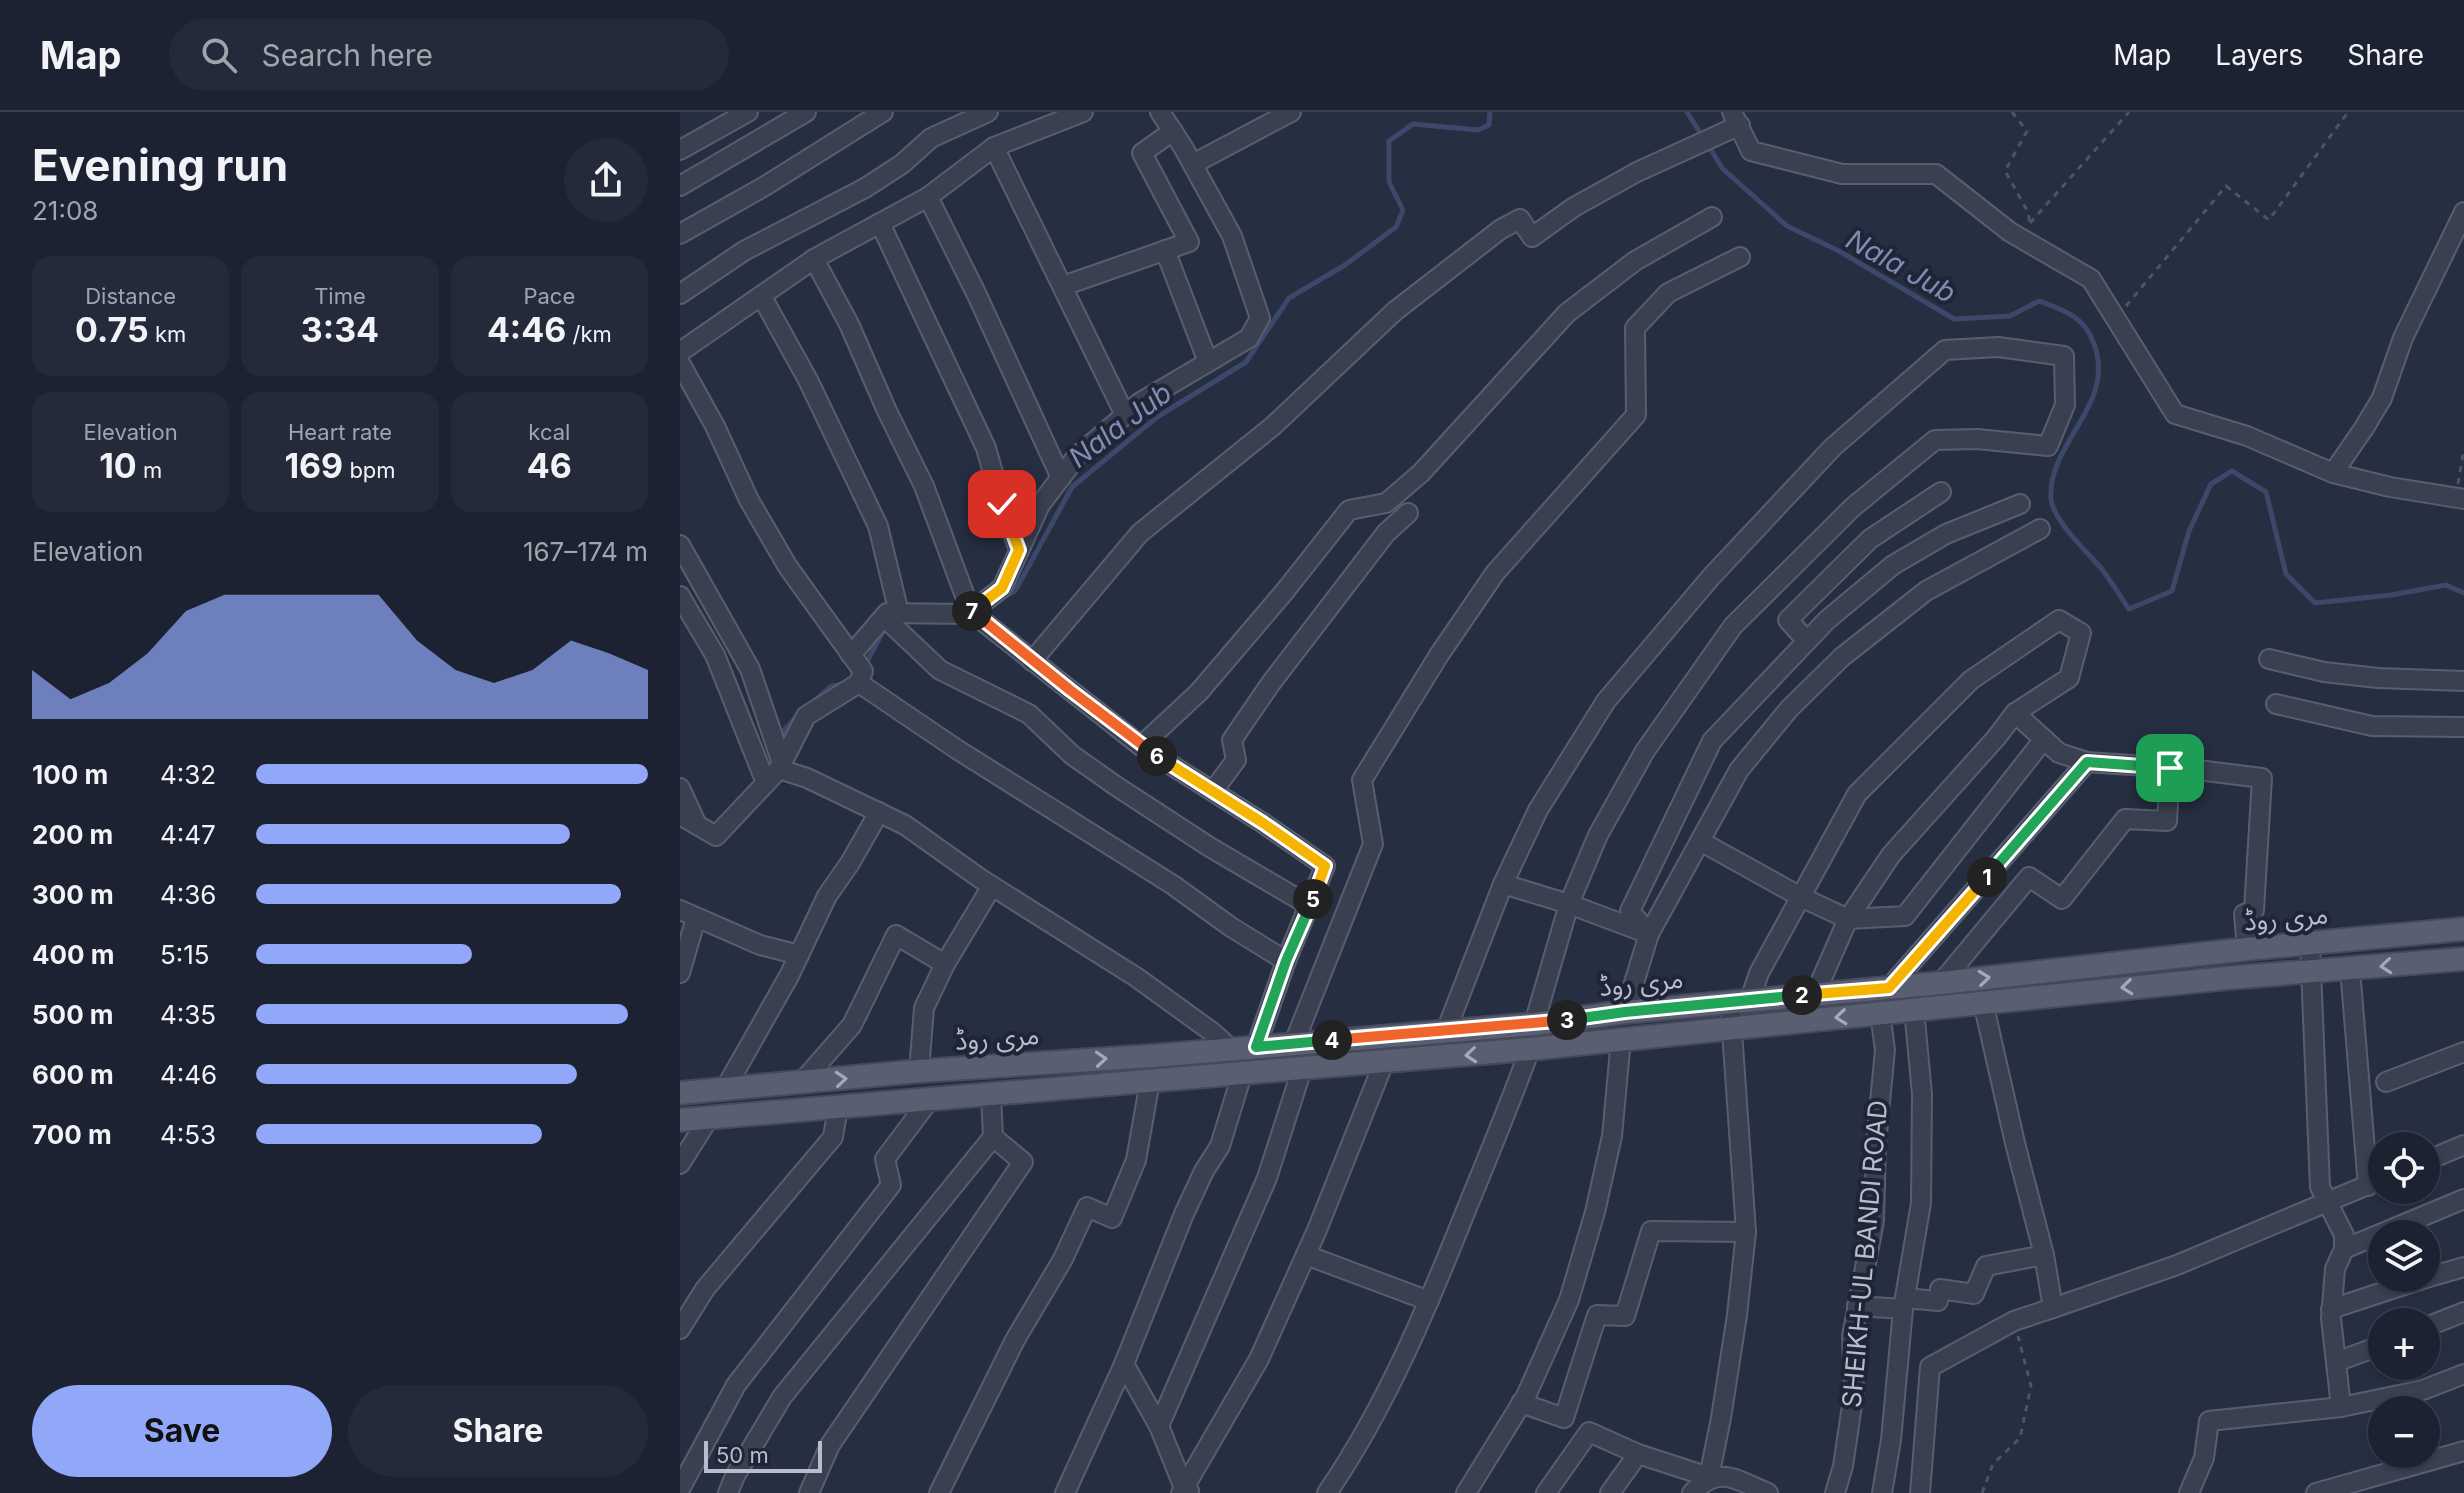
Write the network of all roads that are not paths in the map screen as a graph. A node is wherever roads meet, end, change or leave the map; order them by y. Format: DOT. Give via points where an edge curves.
graph roads {
  1 [pos="748,112"];
  2 [pos="806,112"];
  3 [pos="883,112"];
  4 [pos="988,112"];
  5 [pos="1083,112"];
  6 [pos="1160,112"];
  7 [pos="1291,112"];
  8 [pos="1736,118"];
  9 [pos="1173,131"];
  10 [pos="994,147"];
  11 [pos="680,150"];
  12 [pos="1193,164"];
  13 [pos="680,186"];
  14 [pos="928,197"];
  15 [pos="2464,212"];
  16 [pos="1712,217"];
  17 [pos="880,223"];
  18 [pos="680,234"];
  19 [pos="1165,250"];
  20 [pos="1740,257"];
  21 [pos="814,259"];
  22 [pos="1063,286"];
  23 [pos="680,294"];
  24 [pos="762,297"];
  25 [pos="680,352"];
  26 [pos="1208,362"];
  27 [pos="680,363"];
  28 [pos="1125,415"];
  29 [pos="2333,473"];
  30 [pos="1061,478"];
  31 [pos="1941,492"];
  32 [pos="2460,498"];
  33 [pos="2020,504"];
  34 [pos="1408,513"];
  35 [pos="2040,529"];
  36 [pos="680,545"];
  37 [pos="1019,550"];
  38 [pos="680,596"];
  39 [pos="971,612"];
  40 [pos="891,615"];
  41 [pos="1807,641"];
  42 [pos="851,655"];
  43 [pos="2269,659"];
  44 [pos="1032,661"];
  45 [pos="2464,681"];
  46 [pos="859,683"];
  47 [pos="2276,704"];
  48 [pos="2015,713"];
  49 [pos="2464,727"];
  50 [pos="2044,739"];
  51 [pos="1141,746"];
  52 [pos="2087,762"];
  53 [pos="2170,768"];
  54 [pos="776,772"];
  55 [pos="680,788"];
  56 [pos="1213,791"];
  57 [pos="879,812"];
  58 [pos="680,815"];
  59 [pos="697,825"];
  60 [pos="1700,841"];
  61 [pos="1503,884"];
  62 [pos="992,886"];
  63 [pos="1801,897"];
  64 [pos="1569,904"];
  65 [pos="1310,906"];
  66 [pos="688,914"];
  67 [pos="1848,919"];
  68 [pos="2464,929"];
  69 [pos="1649,934"];
  70 [pos="2310,944"];
  71 [pos="2247,949"];
  72 [pos="799,955"];
  73 [pos="2464,959"];
  74 [pos="1286,961"];
  75 [pos="945,964"];
  76 [pos="2350,969"];
  77 [pos="2311,972"];
  78 [pos="680,973"];
  79 [pos="1941,983"];
  80 [pos="1889,988"];
  81 [pos="1815,994"];
  82 [pos="1740,1001"];
  83 [pos="1983,1002"];
  84 [pos="1914,1009"];
  85 [pos="1625,1012"];
  86 [pos="1880,1013"];
  87 [pos="1534,1024"];
  88 [pos="1732,1029"];
  89 [pos="1446,1031"];
  90 [pos="1621,1039"];
  91 [pos="1294,1043"];
  92 [pos="1256,1047"];
  93 [pos="1231,1049"];
  94 [pos="1530,1049"];
  95 [pos="2464,1052"];
  96 [pos="1384,1062"];
  97 [pos="965,1069"];
  98 [pos="1302,1069"];
  99 [pos="919,1071"];
  100 [pos="1242,1074"];
  101 [pos="1150,1081"];
  102 [pos="802,1082"];
  103 [pos="2386,1082"];
  104 [pos="725,1089"];
  105 [pos="680,1093"];
  106 [pos="991,1095"];
  107 [pos="967,1096"];
  108 [pos="930,1099"];
  109 [pos="838,1107"];
  110 [pos="709,1118"];
  111 [pos="680,1120"];
  112 [pos="2369,1132"];
  113 [pos="993,1137"];
  114 [pos="2464,1145"];
  115 [pos="2440,1155"];
  116 [pos="680,1164"];
  117 [pos="2368,1185"];
  118 [pos="2464,1199"];
  119 [pos="2326,1203"];
  120 [pos="1746,1232"];
  121 [pos="2344,1249"];
  122 [pos="1306,1255"];
  123 [pos="2044,1255"];
  124 [pos="2464,1267"];
  125 [pos="2440,1274"];
  126 [pos="2383,1292"];
  127 [pos="1429,1301"];
  128 [pos="1904,1303"];
  129 [pos="1857,1306"];
  130 [pos="2053,1308"];
  131 [pos="2331,1309"];
  132 [pos="2464,1312"];
  133 [pos="2440,1321"];
  134 [pos="680,1329"];
  135 [pos="2368,1350"];
  136 [pos="2336,1362"];
  137 [pos="1124,1364"];
  138 [pos="2464,1374"];
  139 [pos="1521,1403"];
  140 [pos="2341,1407"];
  141 [pos="1159,1426"];
  142 [pos="2464,1451"];
  143 [pos="1638,1454"];
  144 [pos="1709,1477"];
  145 [pos="680,1489"];
  146 [pos="1185,1491"];
  147 [pos="728,1493"];
  148 [pos="809,1493"];
  149 [pos="939,1493"];
  150 [pos="1065,1493"];
  151 [pos="1327,1493"];
  152 [pos="1466,1493"];
  153 [pos="1546,1493"];
  154 [pos="1610,1493"];
  155 [pos="1692,1493"];
  156 [pos="1768,1493"];
  157 [pos="1835,1493"];
  158 [pos="1882,1493"];
  159 [pos="1920,1493"];
  160 [pos="2189,1493"];
  161 [pos="2316,1493"];
  1 -- 11 [label="street"];
  2 -- 13 [label="street"];
  3 -- 18 [label="street"];
  4 -- 23 [label="street" via="931,138 865,188 744,251"];
  5 -- 10 [label="street"];
  6 -- 9 [label="street"];
  7 -- 12 [label="street"];
  8 -- 29 [label="street" via="1751,151 1842,174 1936,174 2010,232 2091,279 2175,414 2247,436"];
  8 -- 44 [label="street" via="1686,151 1574,207 1532,237 1520,219 1501,229 1395,311 1273,426 1140,533"];
  9 -- 12 [label="street"];
  9 -- 19 [label="street" via="1142,153 1189,242"];
  10 -- 14 [label="street"];
  10 -- 22 [label="street"];
  12 -- 26 [label="street" via="1232,236 1260,318 1249,338"];
  14 -- 17 [label="street"];
  14 -- 30 [label="street"];
  15 -- 29 [label="street" via="2403,338 2382,398"];
  16 -- 51 [label="street" via="1635,261 1567,313 1421,473 1386,503 1349,510 1199,692"];
  17 -- 21 [label="street"];
  17 -- 37 [label="street" via="986,448"];
  19 -- 22 [label="street"];
  19 -- 26 [label="street"];
  20 -- 91 [label="street" via="1668,293 1635,328 1636,415 1495,573 1362,780 1373,844"];
  21 -- 24 [label="street"];
  21 -- 39 [label="street" via="924,486"];
  22 -- 28 [label="street"];
  24 -- 25 [label="street"];
  24 -- 40 [label="street" via="878,526"];
  26 -- 28 [label="street"];
  27 -- 42 [label="street" via="772,540"];
  28 -- 30 [label="street" via="1077,456"];
  29 -- 32 [label="street"];
  30 -- 37 [label="street" via="1040,505"];
  31 -- 41 [label="street" via="1870,539 1788,620"];
  33 -- 41 [label="street" via="1946,534 1893,565"];
  34 -- 56 [label="street" via="1386,533 1271,683 1232,740 1236,760"];
  35 -- 60 [label="street" via="1926,591 1842,657 1789,709 1739,770"];
  36 -- 54 [label="street" via="750,669"];
  37 -- 39 [label="street" via="1002,588"];
  38 -- 54 [label="street"];
  39 -- 40 [label="street"];
  39 -- 44 [label="street"];
  40 -- 42 [label="street"];
  40 -- 65 [label="street" via="940,670 1029,714 1072,755 1116,786"];
  41 -- 69 [label="street" via="1712,741 1630,911"];
  42 -- 46 [label="street" via="863,671"];
  43 -- 45 [label="street" via="2324,672"];
  44 -- 51 [label="street"];
  46 -- 54 [label="street" via="806,716"];
  46 -- 74 [label="street"];
  47 -- 49 [label="street" via="2372,726"];
  48 -- 50 [label="street"];
  48 -- 63 [label="street" via="2069,678 2081,633 2059,620 1971,680 1857,794"];
  48 -- 67 [label="street" via="1891,855"];
  50 -- 52 [label="street" via="2059,753"];
  50 -- 67 [label="street" via="1905,916"];
  51 -- 56 [label="street"];
  52 -- 53 [label="street"];
  52 -- 80 [label="street"];
  53 -- 71 [label="street" via="2262,778 2254,910 2244,914"];
  53 -- 79 [label="street" via="2167,821 2125,819 2062,899 2029,877"];
  54 -- 57 [label="street" via="807,778"];
  54 -- 59 [label="street" via="716,836"];
  55 -- 59 [label="street"];
  56 -- 65 [label="street" via="1325,866"];
  57 -- 62 [label="street"];
  57 -- 72 [label="street" via="827,896"];
  58 -- 59 [label="street"];
  60 -- 63 [label="street"];
  60 -- 69 [label="street"];
  61 -- 64 [label="street"];
  61 -- 64 [label="street" via="1538,810 1606,701 1711,577 1833,447 1945,350 1998,347 2064,356 2065,405 2048,446 1935,440 1853,507 1733,626 1645,751 1598,835"];
  61 -- 89 [label="street"];
  62 -- 75 [label="street"];
  62 -- 93 [label="street" via="1136,977"];
  63 -- 67 [label="street"];
  63 -- 82 [label="street"];
  64 -- 69 [label="street"];
  64 -- 87 [label="street"];
  65 -- 74 [label="street"];
  66 -- 72 [label="street" via="760,945"];
  66 -- 78 [label="street"];
  67 -- 81 [label="street"];
  68 -- 70 [label="main road, مری روڈ"];
  69 -- 85 [label="street"];
  70 -- 71 [label="main road, مری روڈ"];
  70 -- 77 [label="street"];
  79 -- 71 [label="main road, مری روڈ, one-way"];
  72 -- 104 [label="street"];
  73 -- 76 [label="main road, مری روڈ, one-way"];
  74 -- 92 [label="street"];
  75 -- 99 [label="street" via="924,1008"];
  75 -- 102 [label="street" via="896,935 852,1025"];
  76 -- 77 [label="main road, مری روڈ"];
  76 -- 112 [label="street"];
  77 -- 83 [label="main road, مری روڈ, one-way"];
  77 -- 119 [label="street" via="2319,1174"];
  79 -- 80 [label="main road, مری روڈ"];
  80 -- 81 [label="main road, مری روڈ"];
  81 -- 82 [label="main road, مری روڈ"];
  82 -- 85 [label="main road, مری روڈ"];
  82 -- 88 [label="street"];
  83 -- 84 [label="main road, مری روڈ"];
  83 -- 123 [label="street"];
  84 -- 86 [label="main road, مری روڈ"];
  84 -- 128 [label="street" via="1922,1094 1921,1203"];
  85 -- 87 [label="main road, مری روڈ"];
  86 -- 88 [label="main road, مری روڈ, one-way"];
  86 -- 129 [label="street, SHEIKH-UL BANDI ROAD" via="1885,1050 1874,1221"];
  87 -- 89 [label="main road, مری روڈ"];
  88 -- 90 [label="main road, مری روڈ"];
  88 -- 120 [label="street"];
  89 -- 91 [label="main road, مری روڈ"];
  90 -- 94 [label="main road, مری روڈ"];
  90 -- 139 [label="street" via="1612,1136 1595,1212 1569,1300"];
  91 -- 92 [label="main road, مری روڈ"];
  92 -- 93 [label="main road, مری روڈ"];
  97 -- 93 [label="main road, مری روڈ, one-way"];
  94 -- 96 [label="main road, مری روڈ, one-way"];
  94 -- 127 [label="street"];
  95 -- 103 [label="street"];
  96 -- 98 [label="main road, مری روڈ"];
  96 -- 122 [label="street"];
  97 -- 99 [label="main road, مری روڈ"];
  97 -- 107 [label="main road"];
  98 -- 100 [label="main road, مری روڈ"];
  98 -- 141 [label="street" via="1267,1178"];
  102 -- 99 [label="main road, مری روڈ, one-way"];
  100 -- 101 [label="main road, مری روڈ"];
  100 -- 137 [label="street" via="1220,1146 1184,1214"];
  101 -- 106 [label="main road, مری روڈ"];
  101 -- 149 [label="street" via="1136,1160 1112,1218 1087,1207"];
  102 -- 104 [label="main road, مری روڈ"];
  104 -- 105 [label="main road, مری روڈ"];
  106 -- 107 [label="main road, مری روڈ"];
  106 -- 113 [label="street"];
  107 -- 108 [label="main road, مری روڈ"];
  108 -- 109 [label="main road, مری روڈ"];
  108 -- 145 [label="street" via="885,1159 891,1185 736,1385"];
  109 -- 110 [label="main road, مری روڈ"];
  109 -- 134 [label="street" via="833,1137 705,1289"];
  110 -- 111 [label="main road, مری روڈ"];
  110 -- 116 [label="street"];
  113 -- 147 [label="street" via="782,1397"];
  113 -- 148 [label="street" via="1023,1162 830,1445"];
  114 -- 115 [label="street"];
  117 -- 119 [label="street"];
  118 -- 121 [label="street"];
  119 -- 121 [label="street" via="2344,1235"];
  119 -- 130 [label="street" via="2177,1265"];
  120 -- 139 [label="street" via="1651,1231 1625,1316 1597,1315 1564,1418"];
  120 -- 144 [label="street"];
  121 -- 131 [label="street" via="2335,1269"];
  122 -- 127 [label="street"];
  122 -- 146 [label="street" via="1259,1359"];
  123 -- 128 [label="street" via="1986,1266 1974,1294 1940,1289 1938,1301"];
  123 -- 130 [label="street"];
  124 -- 125 [label="street"];
  126 -- 131 [label="street"];
  127 -- 151 [label="street" via="1398,1372"];
  128 -- 129 [label="street"];
  128 -- 158 [label="street"];
  129 -- 157 [label="street, SHEIKH-UL BANDI ROAD" via="1854,1392"];
  130 -- 159 [label="street" via="2014,1321 1930,1367"];
  131 -- 136 [label="street"];
  132 -- 133 [label="street"];
  135 -- 136 [label="street"];
  136 -- 140 [label="street"];
  137 -- 141 [label="street"];
  137 -- 150 [label="street"];
  138 -- 140 [label="street" via="2423,1390"];
  139 -- 152 [label="street"];
  140 -- 160 [label="street" via="2209,1421 2204,1458"];
  141 -- 146 [label="street"];
  142 -- 161 [label="street"];
  143 -- 144 [label="street"];
  143 -- 153 [label="street" via="1589,1432"];
  143 -- 154 [label="street"];
  144 -- 155 [label="street"];
  144 -- 156 [label="street" via="1723,1476"];
}
